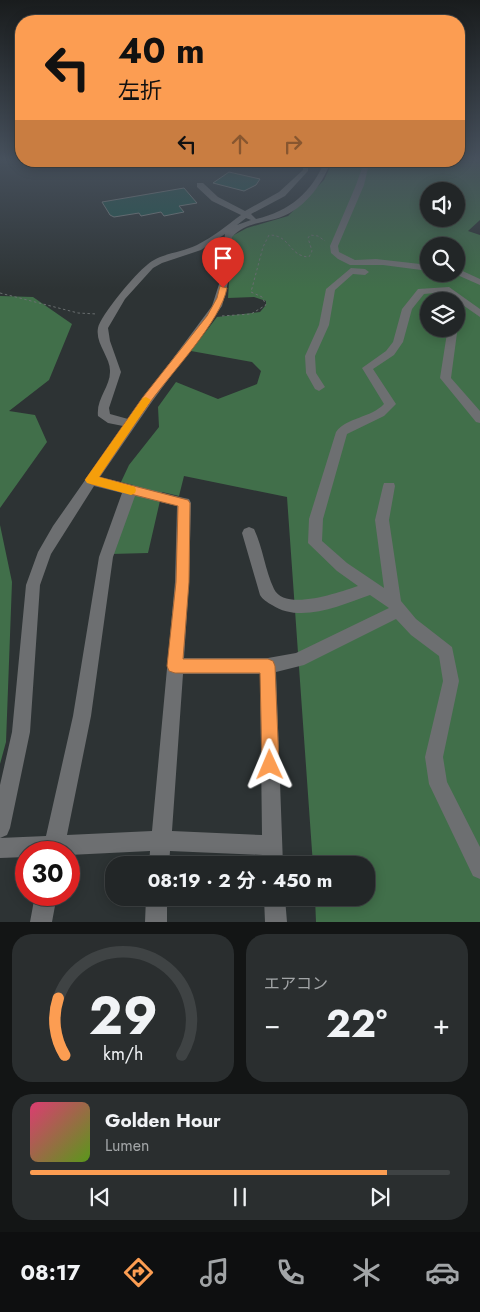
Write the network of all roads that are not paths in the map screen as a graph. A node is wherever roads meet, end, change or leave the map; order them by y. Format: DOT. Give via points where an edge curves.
graph roads {
  1 [pos="223,203"];
  2 [pos="268,203"];
  3 [pos="296,203"];
  4 [pos="352,203"];
  5 [pos="246,215"];
  6 [pos="260,220"];
  7 [pos="375,262"];
  8 [pos="420,267"];
  9 [pos="465,275"];
  10 [pos="480,282"];
  11 [pos="480,314"];
  12 [pos="451,337"];
  13 [pos="319,386"];
  14 [pos="480,419"];
  15 [pos="130,424"];
  16 [pos="91,480"];
  17 [pos="389,486"];
  18 [pos="130,490"];
  19 [pos="249,533"];
  20 [pos="372,588"];
  21 [pos="396,607"];
  22 [pos="175,666"];
  23 [pos="268,666"];
  24 [pos="0,828"];
  25 [pos="56,841"];
  26 [pos="160,841"];
  27 [pos="272,845"];
  28 [pos="80,847"];
  29 [pos="0,848"];
  30 [pos="15,848"];
  31 [pos="159,856"];
  32 [pos="273,856"];
  33 [pos="480,869"];
  34 [pos="44,906"];
  35 [pos="157,906"];
  36 [pos="275,906"];
  37 [pos="41,922"];
  38 [pos="156,922"];
  39 [pos="276,922"];
  1 -- 5 [label="street"];
  2 -- 5 [label="street"];
  3 -- 6 [label="street" via="283,214"];
  4 -- 7 [label="street" via="334,246 335,253 350,262"];
  5 -- 6 [label="street"];
  5 -- 15 [label="street" via="198,248 150,266 110,315 104,328 105,341 116,372 103,408 104,416"];
  6 -- 15 [label="street" via="238,227 228,236 221,298"];
  7 -- 8 [label="street"];
  7 -- 13 [label="street" via="376,270 351,271 331,289 324,325 310,356 311,373"];
  9 -- 10 [label="street"];
  11 -- 20 [label="street" via="446,289 421,291 407,309 398,342 390,353 367,368 390,404 385,411 342,432 316,519 315,543"];
  12 -- 14 [label="street" via="445,378"];
  15 -- 16 [label="street"];
  16 -- 18 [label="street"];
  16 -- 24 [label="street" via="45,552 33,586 20,732"];
  17 -- 21 [label="street" via="382,520"];
  18 -- 22 [label="street" via="184,503"];
  18 -- 25 [label="street" via="106,556 82,716"];
  19 -- 20 [label="street" via="268,595 282,604 297,606 332,602"];
  20 -- 21 [label="street"];
  21 -- 23 [label="street" via="298,660"];
  21 -- 33 [label="street" via="416,630 446,652 451,681 434,757 438,784"];
  22 -- 23 [label="street"];
  22 -- 26 [label="street"];
  23 -- 27 [label="street"];
  26 -- 27 [label="street"];
  26 -- 28 [label="street"];
  26 -- 31 [label="street"];
  27 -- 32 [label="street"];
  29 -- 30 [label="street"];
  34 -- 37 [label="street"];
  35 -- 38 [label="street"];
  36 -- 39 [label="street"];
}
